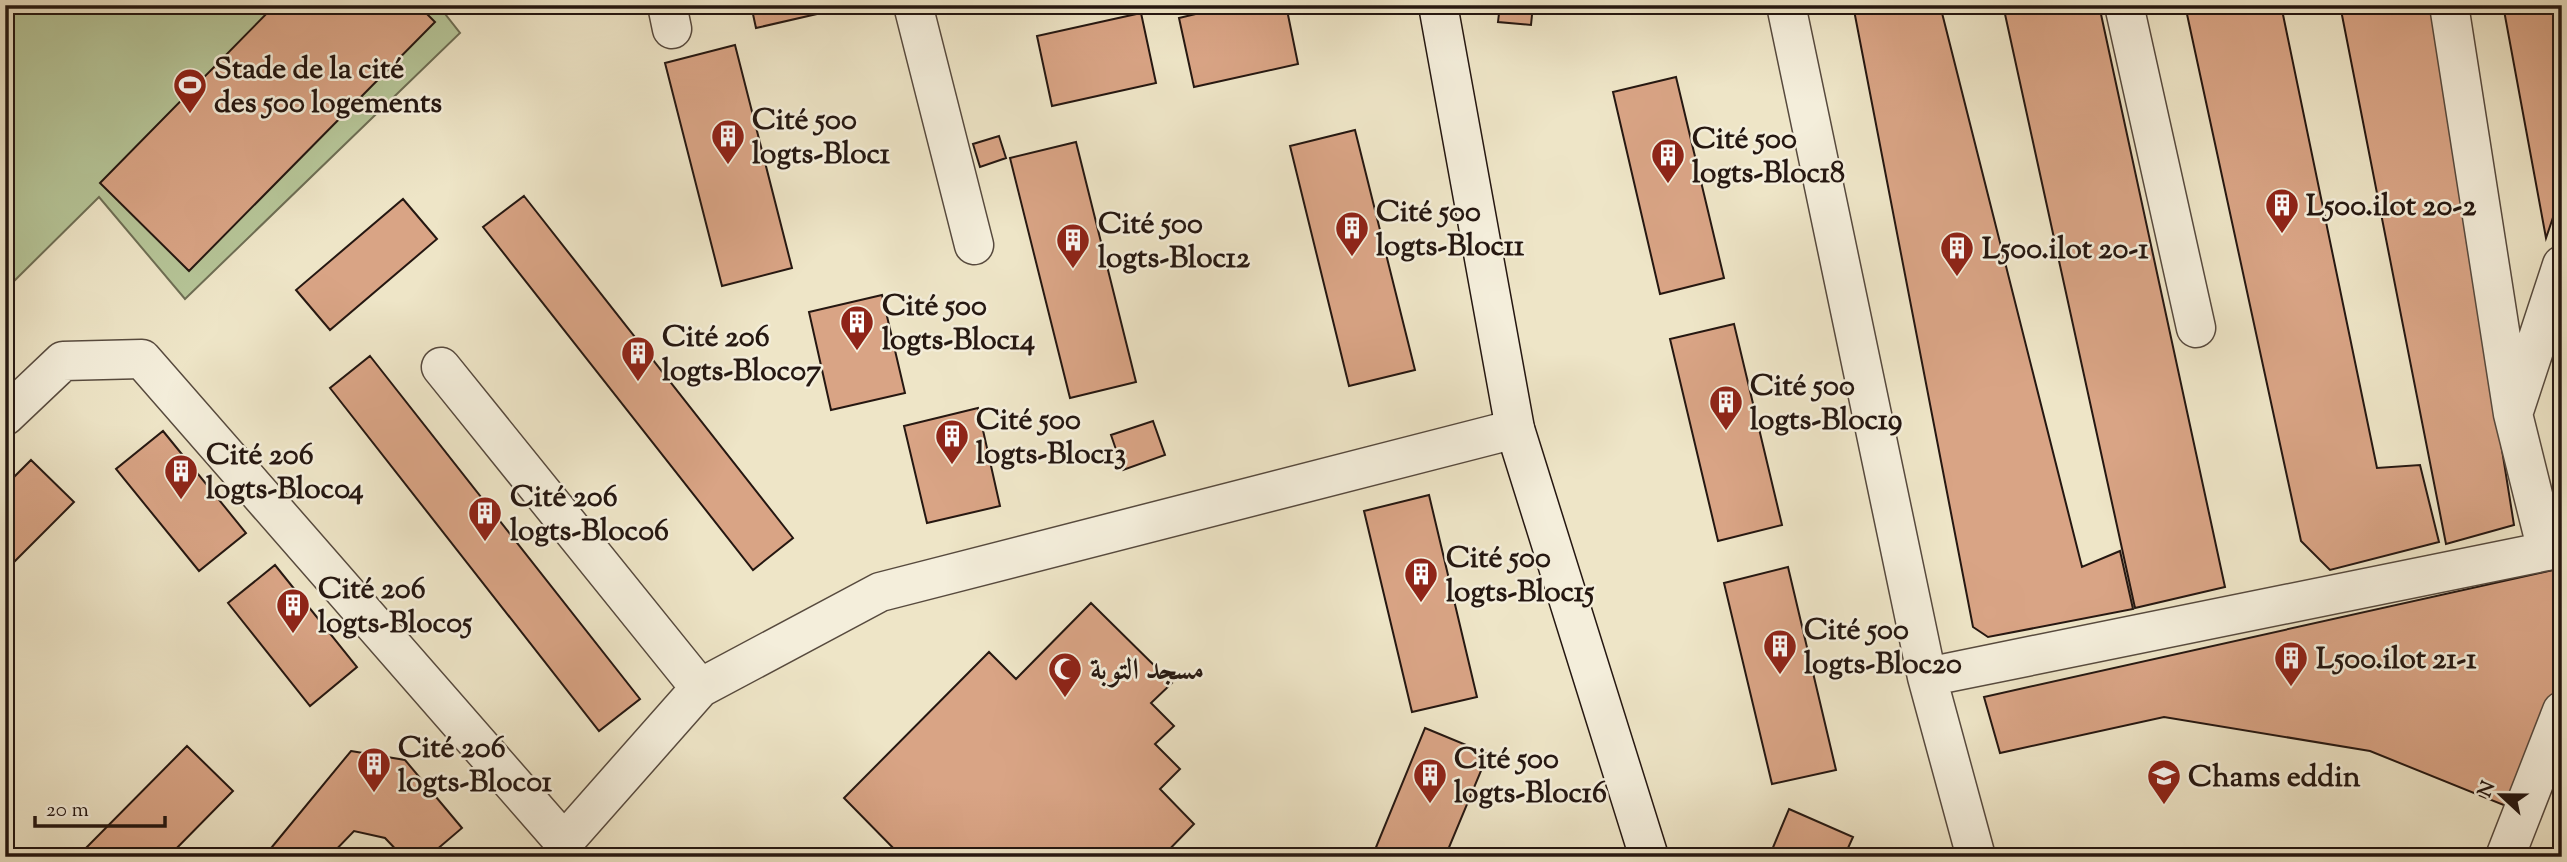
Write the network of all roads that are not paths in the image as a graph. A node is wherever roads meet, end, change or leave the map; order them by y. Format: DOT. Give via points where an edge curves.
graph roads {
  1 [pos="913,5"];
  2 [pos="1438,5"];
  3 [pos="1786,5"];
  4 [pos="2124,5"];
  5 [pos="2449,5"];
  6 [pos="974,245"];
  7 [pos="2562,265"];
  8 [pos="2196,328"];
  9 [pos="441,367"];
  10 [pos="2513,414"];
  11 [pos="5,416"];
  12 [pos="1515,429"];
  13 [pos="2554,549"];
  14 [pos="1927,677"];
  15 [pos="700,688"];
  16 [pos="2562,711"];
  17 [pos="565,849"];
  18 [pos="1650,857"];
  19 [pos="1976,857"];
  20 [pos="2505,857"];
  1 -- 6 [label="street"];
  2 -- 12 [label="street"];
  3 -- 14 [label="street"];
  4 -- 8 [label="street"];
  5 -- 10 [label="street"];
  7 -- 10 [label="street"];
  9 -- 15 [label="street"];
  10 -- 13 [label="street"];
  11 -- 17 [label="street" via="63,361 142,359"];
  12 -- 15 [label="street" via="880,592"];
  12 -- 18 [label="street"];
  13 -- 14 [label="street"];
  14 -- 19 [label="street"];
  15 -- 17 [label="street"];
  16 -- 20 [label="street"];
}
